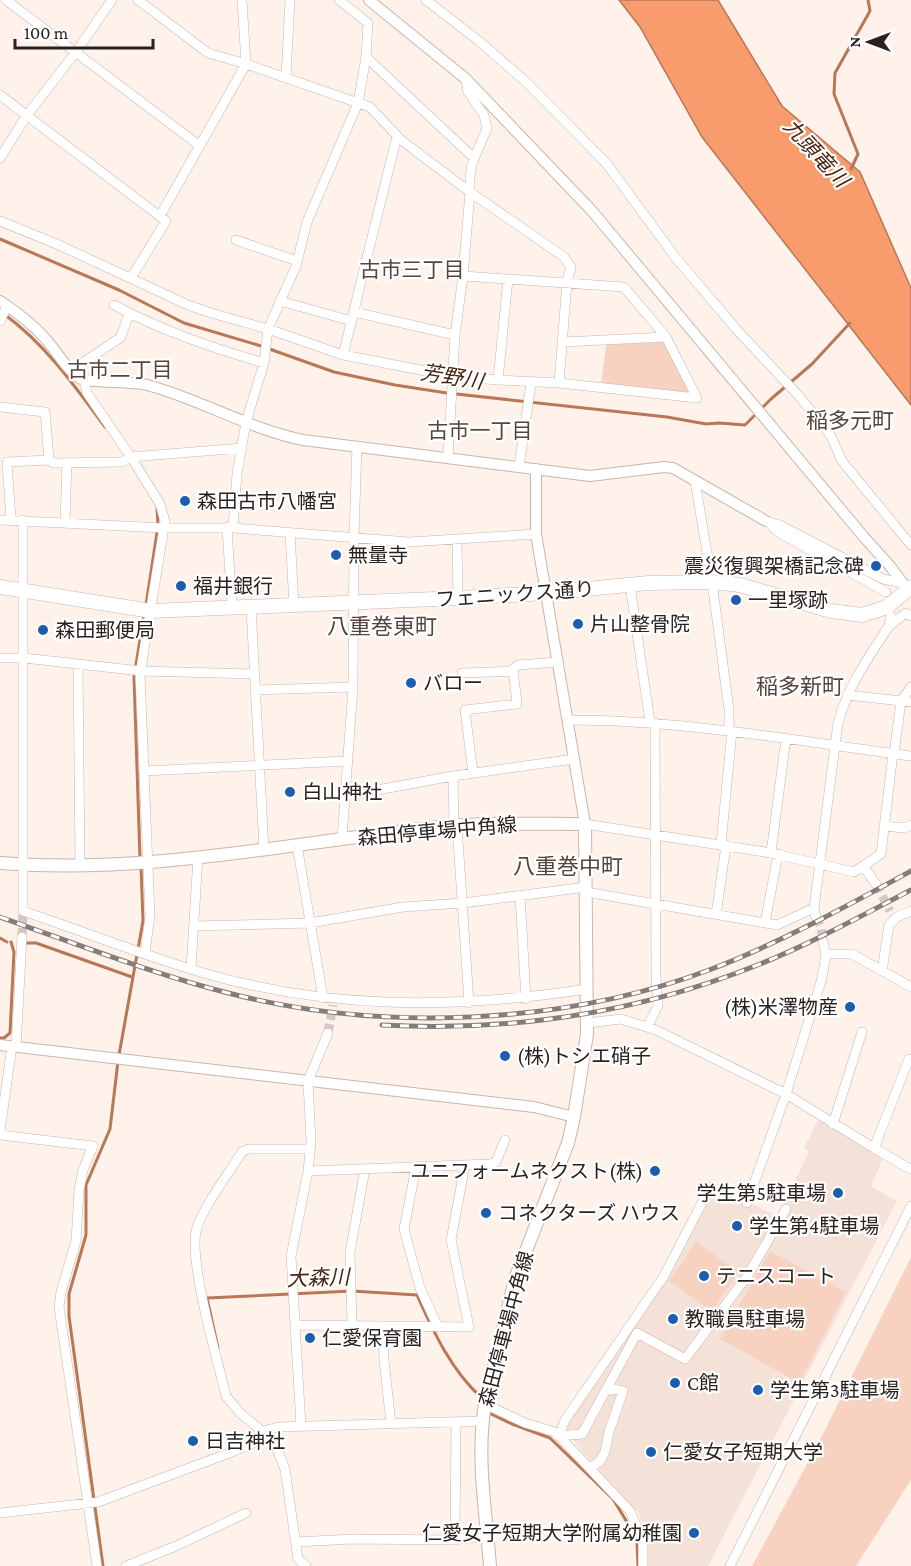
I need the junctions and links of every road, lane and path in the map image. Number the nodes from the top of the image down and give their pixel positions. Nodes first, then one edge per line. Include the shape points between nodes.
1 (6, 0) edge
2 (112, 0) edge
3 (138, 0) edge
4 (242, 0) edge
5 (290, 0) edge
6 (339, 0) edge
7 (369, 0) edge
8 (426, 0) edge
9 (76, 52) junction
10 (366, 57) junction
11 (246, 64) junction
12 (286, 77) junction
13 (466, 80) junction
14 (0, 95) edge
15 (358, 103) junction
16 (27, 115) junction
17 (397, 136) junction
18 (200, 146) junction
19 (0, 158) edge
20 (474, 158) junction
21 (470, 192) junction
22 (160, 216) junction
23 (0, 221) edge
24 (236, 240) dead end
25 (297, 261) junction
26 (463, 276) junction
27 (131, 278) junction
28 (508, 279) junction
29 (567, 282) junction
30 (280, 301) junction
31 (3, 303) edge
32 (114, 306) dead end
33 (129, 314) junction
34 (353, 316) junction
35 (0, 321) edge
36 (268, 329) junction
37 (455, 335) junction
38 (666, 337) junction
39 (562, 342) junction
40 (343, 356) junction
41 (264, 363) junction
42 (71, 371) junction
43 (452, 376) junction
44 (84, 380) junction
45 (498, 380) junction
46 (531, 383) junction
47 (559, 383) junction
48 (0, 407) edge
49 (246, 422) junction
50 (357, 446) junction
51 (242, 448) junction
52 (131, 457) junction
53 (448, 457) junction
54 (50, 460) junction
55 (67, 463) junction
56 (519, 467) junction
57 (536, 469) junction
58 (695, 481) junction
59 (0, 519) edge
60 (11, 520) junction
61 (23, 520) junction
62 (766, 521) junction
63 (65, 523) junction
64 (164, 528) junction
65 (230, 528) junction
66 (290, 533) junction
67 (536, 534) junction
68 (354, 538) junction
69 (457, 539) junction
70 (911, 545) edge
71 (712, 582) junction
72 (630, 585) junction
73 (0, 587) edge
74 (907, 587) edge
75 (24, 591) junction
76 (886, 592) dead end
77 (546, 593) junction
78 (458, 598) junction
79 (354, 603) junction
80 (294, 606) junction
81 (251, 608) junction
82 (231, 609) junction
83 (152, 611) junction
84 (891, 616) dead end
85 (911, 616) edge
86 (889, 626) junction
87 (0, 658) edge
88 (24, 658) junction
89 (558, 662) junction
90 (78, 664) junction
91 (141, 671) junction
92 (514, 671) junction
93 (462, 673) dead end
94 (254, 674) junction
95 (353, 687) junction
96 (911, 687) edge
97 (255, 690) junction
98 (847, 695) junction
99 (906, 701) edge
100 (568, 720) junction
101 (652, 722) junction
102 (730, 730) junction
103 (786, 738) junction
104 (834, 746) junction
105 (894, 753) junction
106 (911, 756) edge
107 (574, 759) junction
108 (347, 761) junction
109 (259, 764) junction
110 (144, 771) junction
111 (473, 773) junction
112 (453, 776) junction
113 (345, 796) junction
114 (585, 824) junction
115 (911, 825) edge
116 (455, 826) junction
117 (884, 826) junction
118 (656, 834) junction
119 (342, 839) junction
120 (297, 845) junction
121 (724, 845) junction
122 (264, 849) junction
123 (774, 853) junction
124 (198, 857) junction
125 (820, 863) junction
126 (0, 864) edge
127 (142, 864) junction
128 (24, 865) junction
129 (80, 865) junction
130 (863, 866) junction
131 (876, 884) tunnel mouth
132 (586, 889) junction
133 (520, 896) junction
134 (463, 903) junction
135 (656, 904) junction
136 (911, 911) edge
137 (716, 915) junction
138 (310, 923) junction
139 (765, 923) junction
140 (194, 926) junction
141 (22, 937) tunnel mouth
142 (823, 941) tunnel mouth
143 (145, 953) junction
144 (826, 954) junction
145 (192, 969) junction
146 (882, 971) junction
147 (911, 987) edge
148 (587, 989) junction
149 (323, 998) junction
150 (526, 999) junction
151 (470, 1003) junction
152 (587, 1023) junction
153 (646, 1027) junction
154 (862, 1032) dead end
155 (328, 1033) tunnel mouth
156 (0, 1045) edge
157 (14, 1047) junction
158 (909, 1059) dead end
159 (308, 1081) junction
160 (786, 1094) junction
161 (574, 1117) junction
162 (833, 1124) junction
163 (0, 1133) edge
164 (505, 1140) dead end
165 (874, 1148) junction
166 (310, 1149) junction
167 (465, 1165) junction
168 (416, 1167) junction
169 (365, 1169) junction
170 (910, 1169) edge
171 (308, 1171) junction
172 (710, 1187) dead end
173 (747, 1203) dead end
174 (911, 1206) edge
175 (786, 1209) dead end
176 (295, 1325) junction
177 (352, 1326) junction
178 (383, 1326) junction
179 (434, 1327) junction
180 (607, 1388) junction
181 (485, 1404) junction
182 (482, 1421) junction
183 (456, 1422) junction
184 (391, 1424) junction
185 (301, 1426) junction
186 (266, 1434) junction
187 (559, 1436) junction
188 (590, 1468) junction
189 (92, 1503) junction
190 (0, 1513) edge
191 (246, 1513) dead end
192 (488, 1536) junction
193 (455, 1540) junction
194 (296, 1542) junction
195 (302, 1565) edge
196 (97, 1566) edge
197 (126, 1566) edge
198 (490, 1566) edge
199 (643, 1566) edge
200 (730, 1566) edge

1 - 9 street
2 - 9 street
3 - 11 street via 208,53
4 - 11 street
5 - 12 street
6 - 10 street via 368,23
7 - 13 street
8 - 70 street via 525,81 606,163 676,258 831,436 842,461
9 - 16 street
9 - 18 street
10 - 15 street
10 - 20 street
11 - 12 street
11 - 18 street
12 - 15 street
13 - 20 street via 468,92 488,128
13 - 74 street via 592,211
14 - 16 street
15 - 17 street via 370,106
15 - 25 street via 307,222
16 - 19 street
16 - 22 street
17 - 21 street
17 - 34 street
18 - 22 street
20 - 21 street
21 - 26 street
21 - 29 street via 564,257 571,267
22 - 27 street via 166,221
23 - 27 street
24 - 25 street
25 - 30 street
26 - 28 street
26 - 37 street
27 - 36 street via 203,310
28 - 29 street
28 - 45 street
29 - 38 street via 624,287
29 - 39 street
30 - 34 street
30 - 36 street
31 - 35 street
31 - 42 street via 43,336
32 - 33 street
33 - 41 street
33 - 42 street via 122,338
34 - 37 street
34 - 40 street
36 - 40 street
36 - 41 street
37 - 43 street
38 - 39 street
38 - 47 street via 697,398
39 - 47 street
40 - 43 street
41 - 49 street
42 - 44 street
43 - 45 street
43 - 53 street
44 - 49 street via 135,382
44 - 52 street via 87,393
45 - 46 street
46 - 47 street
46 - 56 street
48 - 54 street via 45,412
49 - 50 street via 279,435
49 - 51 street
50 - 53 street
50 - 68 street
51 - 52 street
51 - 65 street
52 - 55 street via 122,462
52 - 64 street via 160,504
53 - 56 street
54 - 55 street
54 - 60 street via 7,462
55 - 63 street
56 - 57 street
57 - 58 street via 590,476 664,467
57 - 67 street
58 - 62 street
58 - 71 street
59 - 60 street
60 - 61 street
61 - 63 street
61 - 75 street
62 - 74 street
62 - 76 street via 778,532
63 - 64 street
64 - 65 street
64 - 83 street
65 - 66 street
65 - 82 street
66 - 68 street
66 - 80 street
67 - 69 street
67 - 77 street
68 - 69 street via 409,542
68 - 79 street
69 - 78 street
71 - 72 main road, フェニックス通り
71 - 74 main road, フェニックス通り via 740,585 857,615 887,608
71 - 102 street
72 - 77 main road, フェニックス通り
72 - 101 street
73 - 75 main road, フェニックス通り
75 - 83 main road, フェニックス通り
75 - 88 street
77 - 78 main road, フェニックス通り
77 - 89 street
78 - 79 main road, フェニックス通り
79 - 80 main road, フェニックス通り
79 - 95 street
80 - 81 main road, フェニックス通り
81 - 82 main road, フェニックス通り
81 - 94 street
82 - 83 main road, フェニックス通り
83 - 91 street
84 - 86 street
85 - 86 street via 906,613
86 - 98 street
87 - 88 street
88 - 90 street
88 - 128 street
89 - 92 street via 518,665
89 - 100 street
90 - 91 street
90 - 129 street
91 - 94 street
91 - 110 street
92 - 93 street
92 - 111 street via 517,704 465,710
94 - 97 street
95 - 97 street
95 - 108 street
96 - 99 street
97 - 109 street
98 - 99 street
98 - 104 street
99 - 105 street
100 - 101 street
100 - 107 street
101 - 102 street
101 - 118 street
102 - 103 street
102 - 121 street
103 - 104 street
103 - 123 street
104 - 105 street
104 - 125 street
105 - 106 street
105 - 117 street
107 - 111 street
107 - 114 street
108 - 109 street
108 - 113 street
109 - 110 street
109 - 122 street
110 - 127 street
111 - 112 street
112 - 113 street
112 - 116 street
113 - 119 street
114 - 116 main road, 森田停車場中角線
114 - 118 street
114 - 132 main road, 森田停車場中角線
115 - 117 street
116 - 119 main road, 森田停車場中角線
116 - 134 street
117 - 130 street via 881,854
118 - 121 street
118 - 135 street
119 - 120 main road, 森田停車場中角線
120 - 122 main road, 森田停車場中角線
120 - 138 street
121 - 123 street
121 - 137 street
122 - 124 main road, 森田停車場中角線
123 - 125 street
123 - 139 street
124 - 127 main road, 森田停車場中角線
124 - 140 street
125 - 130 street via 854,872
125 - 139 street via 815,913 777,925
126 - 128 main road, 森田停車場中角線
127 - 129 main road, 森田停車場中角線
127 - 143 street via 150,916
128 - 129 main road, 森田停車場中角線
128 - 143 street via 23,911
130 - 131 street
132 - 133 street
132 - 135 street
132 - 148 main road, 森田停車場中角線
133 - 134 street
133 - 150 street
134 - 138 street
134 - 151 street
135 - 137 street
135 - 153 street via 658,1006
136 - 146 street via 892,916
137 - 139 street
138 - 140 street
138 - 149 street
140 - 145 street
141 - 157 street
142 - 144 street
143 - 145 street
144 - 146 street via 852,954
144 - 160 street
145 - 149 street
146 - 147 street
148 - 150 street
148 - 152 main road, 森田停車場中角線
149 - 151 street via 333,1002
150 - 151 street
152 - 153 street via 621,1019
152 - 161 main road, 森田停車場中角線
153 - 160 street
154 - 162 street
155 - 159 street
156 - 157 street
157 - 159 street
157 - 163 street
158 - 165 street
159 - 161 street via 534,1107
159 - 166 street
160 - 162 street
160 - 173 street
161 - 181 main road, 森田停車場中角線 via 568,1143 515,1280
162 - 165 street
163 - 189 street via 93,1146 83,1170 76,1241 59,1307
164 - 167 street via 496,1162
165 - 170 street
166 - 171 street
166 - 186 street via 242,1152 196,1231 197,1266 226,1396
167 - 168 street
167 - 179 street via 451,1240 468,1327
168 - 169 street
168 - 179 street via 405,1229
169 - 171 street
169 - 177 street via 350,1252
171 - 176 street via 291,1256
172 - 187 street via 664,1276 565,1420
174 - 200 street
175 - 180 street via 748,1275 685,1359 637,1333
176 - 177 street
176 - 185 street
177 - 178 street
178 - 179 street
178 - 184 street
180 - 187 street via 582,1434
180 - 188 street via 622,1391 605,1452
181 - 182 main road, 森田停車場中角線
181 - 187 street
182 - 183 street
182 - 192 main road, 森田停車場中角線
183 - 184 street
183 - 193 street
184 - 185 street
185 - 186 street via 278,1427
186 - 189 street
186 - 194 street via 285,1469
187 - 188 street
188 - 199 street via 630,1511 643,1542
189 - 190 street
189 - 196 street
191 - 197 street
192 - 193 street
192 - 198 main road, 森田停車場中角線
193 - 194 street
194 - 195 street

